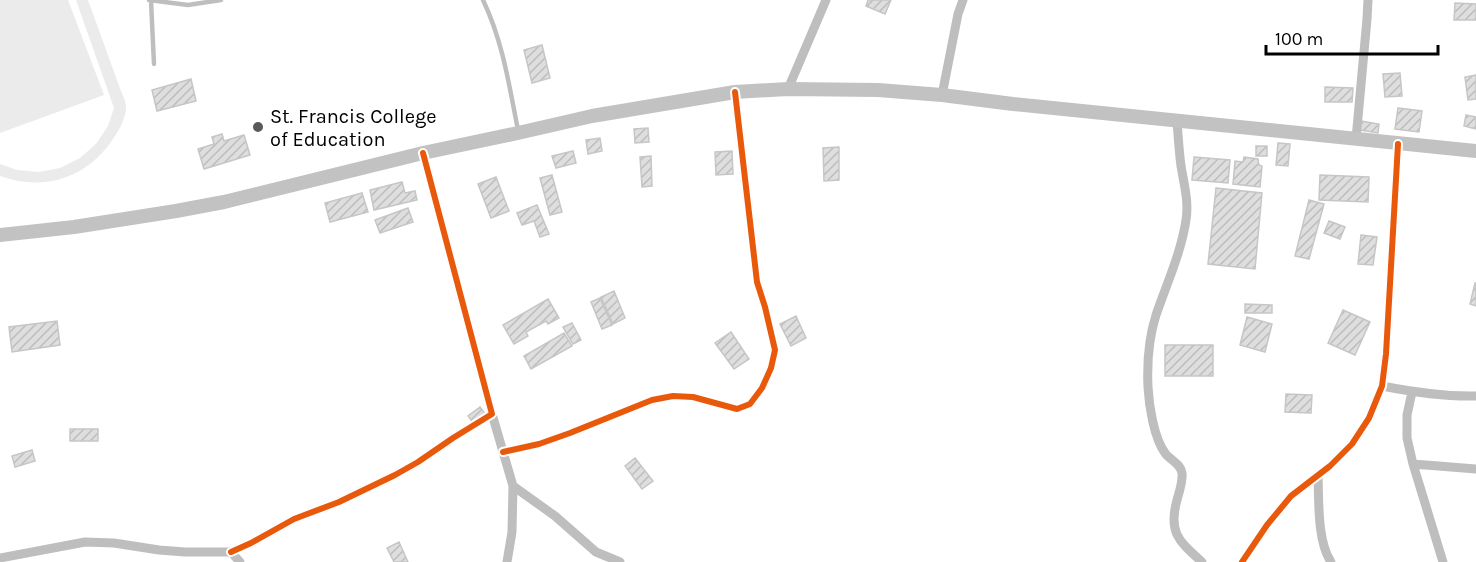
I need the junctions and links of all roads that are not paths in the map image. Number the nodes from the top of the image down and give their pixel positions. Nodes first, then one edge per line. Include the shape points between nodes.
1 (221, 0) edge
2 (483, 0) edge
3 (826, 0) edge
4 (963, 0) edge
5 (1368, 0) edge
6 (150, 1) edge
7 (154, 64) dead end
8 (788, 89) junction
9 (735, 92) junction
10 (942, 95) junction
11 (1177, 120) junction
12 (518, 133) junction
13 (1356, 139) junction
14 (1398, 144) junction
15 (1476, 151) edge
16 (423, 153) junction
17 (0, 235) edge
18 (1382, 386) junction
19 (1412, 392) junction
20 (1476, 396) edge
21 (492, 414) junction
22 (503, 452) junction
23 (1413, 464) junction
24 (1476, 469) edge
25 (1318, 476) junction
26 (513, 486) junction
27 (231, 552) junction
28 (0, 558) edge
29 (240, 562) edge
30 (507, 562) edge
31 (620, 562) edge
32 (1202, 562) edge
33 (1242, 562) edge
34 (1331, 562) edge
35 (1443, 562) edge

1 - 6 lane via 188,5
2 - 12 lane via 505,61
3 - 8 street
4 - 10 street
5 - 13 street
6 - 7 lane
8 - 9 main road
8 - 10 main road
9 - 12 main road
9 - 22 street via 757,282 775,350 762,388 750,404 737,409 693,397 652,400 539,444
10 - 11 main road
11 - 13 main road
11 - 32 street via 1186,221 1153,328 1148,388 1160,442 1182,473 1174,531
12 - 16 main road
13 - 14 main road
14 - 15 main road
14 - 18 street
16 - 17 main road via 176,212
16 - 21 street
18 - 19 street
18 - 25 street via 1353,444
19 - 20 street
19 - 23 street via 1407,438
21 - 22 street
21 - 27 street via 395,475 294,519
22 - 26 street
23 - 24 street
23 - 35 street
25 - 33 street via 1291,496
25 - 34 street via 1320,524
26 - 30 street
26 - 31 street via 596,552
27 - 28 street via 185,552 85,542
27 - 29 street

